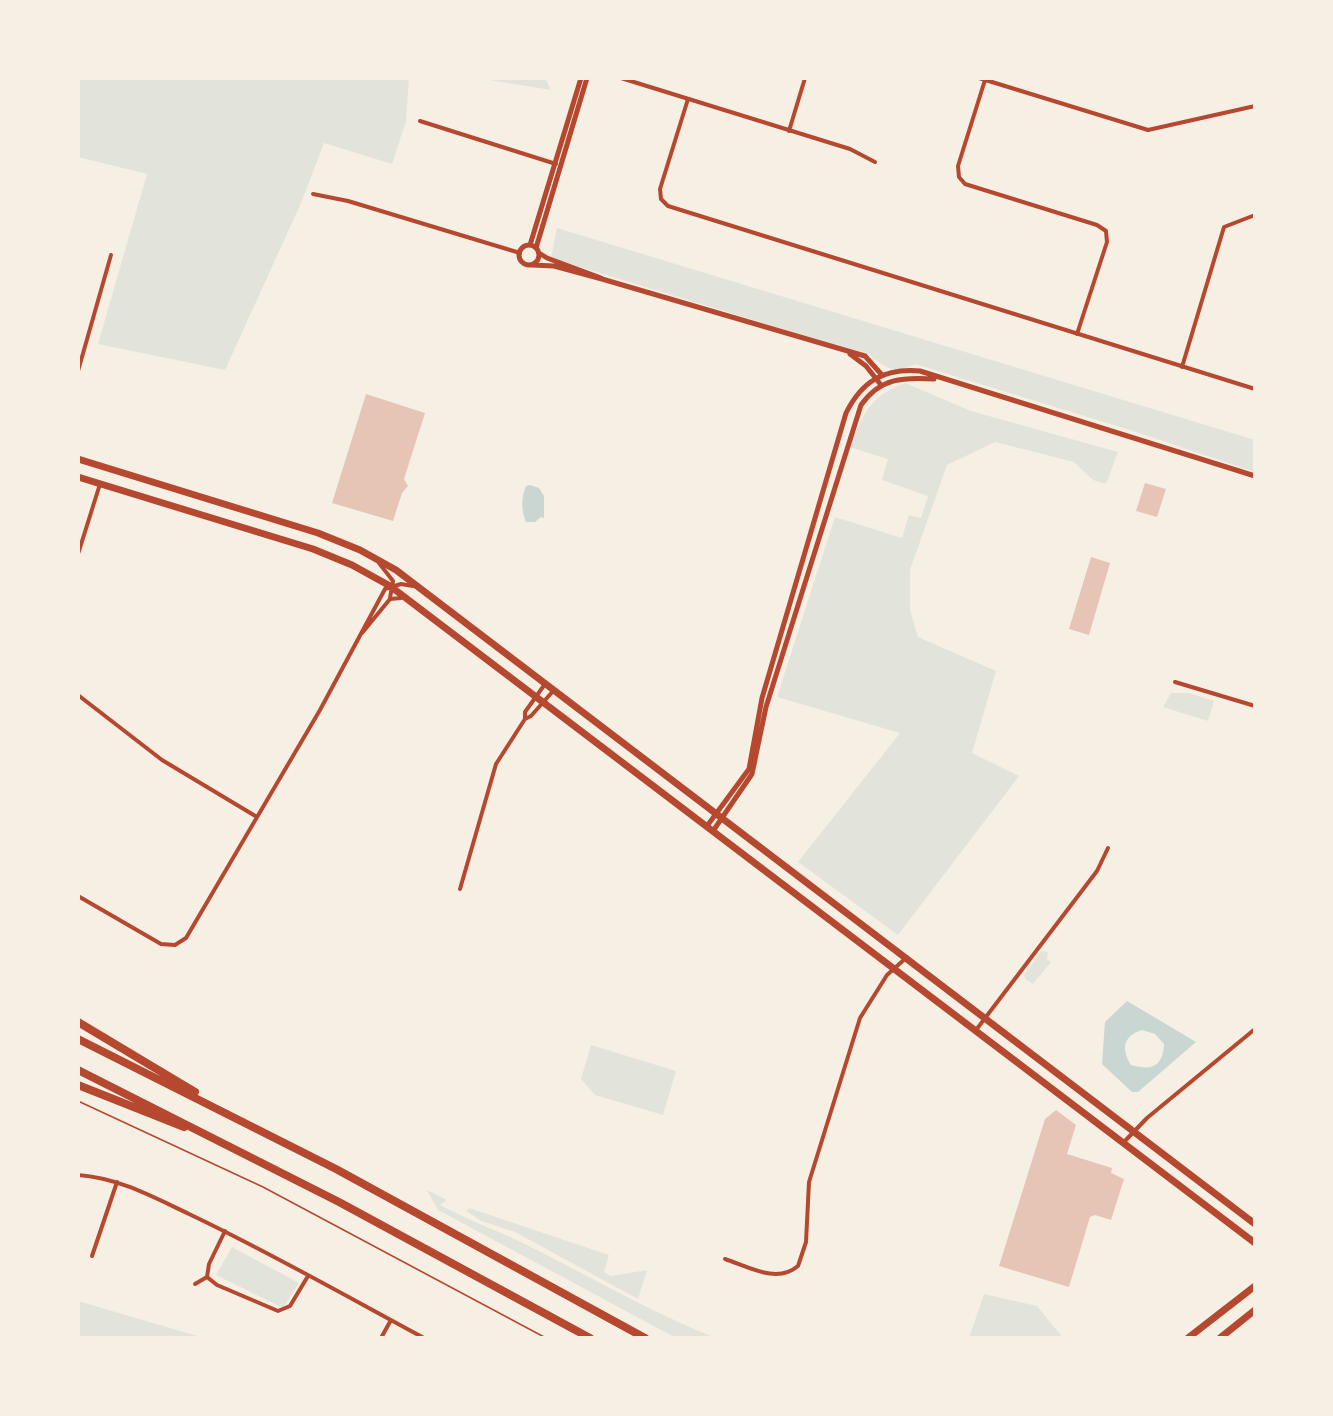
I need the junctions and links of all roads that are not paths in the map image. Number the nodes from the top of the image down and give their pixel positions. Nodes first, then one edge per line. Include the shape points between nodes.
1 (581, 78) edge
2 (587, 78) edge
3 (621, 78) edge
4 (805, 78) edge
5 (978, 78) edge
6 (985, 80) junction
7 (688, 99) junction
8 (1255, 106) edge
9 (420, 121) dead end
10 (789, 130) junction
11 (875, 162) dead end
12 (558, 164) junction
13 (313, 194) dead end
14 (1255, 215) edge
15 (535, 249) junction
16 (520, 253) junction
17 (111, 255) dead end
18 (532, 265) junction
19 (602, 279) junction
20 (1077, 334) junction
21 (849, 353) junction
22 (1182, 367) junction
23 (78, 371) edge
24 (881, 374) junction
25 (875, 379) junction
26 (939, 379) junction
27 (883, 384) junction
28 (1255, 389) edge
29 (78, 459) edge
30 (1255, 476) edge
31 (78, 477) edge
32 (100, 484) junction
33 (78, 554) edge
34 (370, 555) junction
35 (390, 587) junction
36 (428, 593) junction
37 (390, 599) junction
38 (409, 599) junction
39 (360, 636) junction
40 (547, 682) junction
41 (1175, 682) dead end
42 (555, 689) junction
43 (536, 696) junction
44 (78, 697) edge
45 (544, 702) junction
46 (1255, 706) edge
47 (525, 718) junction
48 (716, 812) junction
49 (257, 817) junction
50 (723, 817) junction
51 (710, 828) junction
52 (1108, 848) dead end
53 (460, 889) dead end
54 (78, 896) edge
55 (907, 957) junction
56 (894, 968) junction
57 (986, 1016) junction
58 (78, 1022) edge
59 (1255, 1029) edge
60 (975, 1030) junction
61 (78, 1039) edge
62 (78, 1070) edge
63 (78, 1085) edge
64 (230, 1113) junction
65 (1134, 1130) junction
66 (224, 1143) junction
67 (1123, 1143) junction
68 (78, 1175) edge
69 (117, 1182) junction
70 (1255, 1224) edge
71 (225, 1231) junction
72 (1255, 1243) edge
73 (92, 1256) dead end
74 (725, 1259) dead end
75 (207, 1276) junction
76 (308, 1276) junction
77 (195, 1284) dead end
78 (1254, 1286) edge
79 (1255, 1310) edge
80 (391, 1320) junction
81 (381, 1338) edge
82 (424, 1338) edge
83 (590, 1338) edge
84 (645, 1338) edge
85 (1188, 1338) edge
86 (1220, 1338) edge

1 - 12 street
2 - 12 street
3 - 7 street
4 - 10 street
5 - 6 street
6 - 8 street via 1148,130
6 - 20 street via 958,166 959,177 965,184 1106,231 1107,242
7 - 10 street
7 - 20 street via 660,189 661,199 668,206
9 - 12 street
10 - 11 street via 850,148
12 - 15 street
13 - 16 street
14 - 22 street via 1224,226
15 - 16 street via 524,247
15 - 18 street via 537,261
15 - 19 street
16 - 18 street via 522,262
17 - 23 street
18 - 19 street via 554,266
19 - 21 street
20 - 22 street
21 - 24 street via 866,356
21 - 25 street
22 - 28 street
24 - 25 street
24 - 26 street via 914,371
24 - 27 street
25 - 27 street
25 - 48 street via 853,400 846,413 762,698 749,767
26 - 27 street via 913,376
26 - 30 street
27 - 50 street via 865,399 856,417 766,707 752,774
29 - 34 main road via 318,533
31 - 32 main road
32 - 33 street
32 - 35 main road via 313,549
34 - 35 street via 388,573
34 - 36 main road
35 - 36 street via 410,585
35 - 37 street
35 - 38 main road
35 - 39 street
36 - 40 main road
37 - 38 street
37 - 39 street
38 - 43 main road
39 - 49 street
40 - 42 main road
40 - 43 street
41 - 46 street
42 - 45 street
42 - 48 main road
43 - 45 main road
43 - 47 street
44 - 49 street via 162,760
45 - 47 street
45 - 51 main road
47 - 53 street via 495,764
48 - 50 main road
48 - 51 street
49 - 54 street via 186,938 175,945 161,944
50 - 51 street
50 - 55 main road
51 - 56 main road
52 - 57 street via 1097,871
55 - 56 street
55 - 57 main road
56 - 60 main road
56 - 74 street via 873,995 858,1024 808,1182 806,1242 798,1266 783,1275 772,1275
57 - 60 street
57 - 65 main road
58 - 64 highway
59 - 65 street
60 - 67 main road
61 - 64 highway
62 - 66 highway
63 - 66 highway
64 - 84 highway
65 - 67 street
65 - 70 main road
66 - 83 highway
67 - 72 main road
68 - 69 street
69 - 71 street
69 - 73 street
71 - 75 street
71 - 76 street
75 - 76 street via 217,1285 278,1311 290,1306
75 - 77 street
76 - 80 street
78 - 85 main road
79 - 86 main road
80 - 81 street
80 - 82 street

